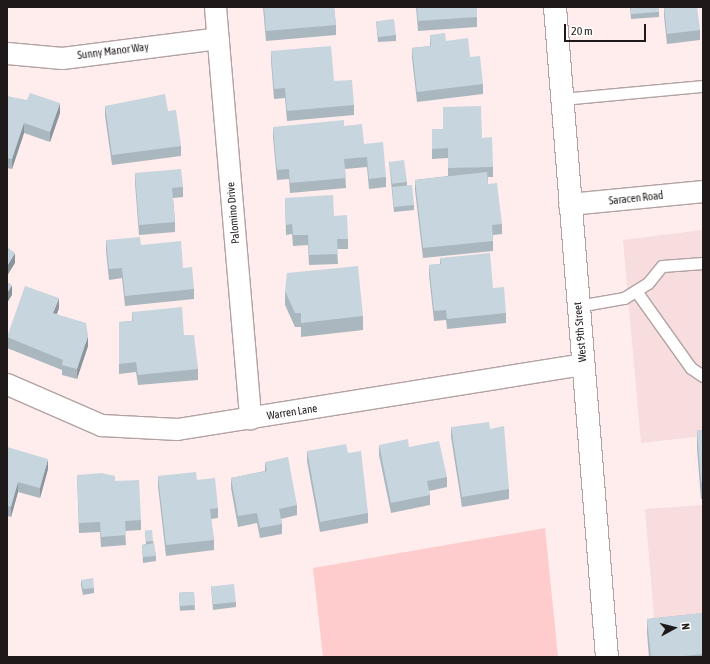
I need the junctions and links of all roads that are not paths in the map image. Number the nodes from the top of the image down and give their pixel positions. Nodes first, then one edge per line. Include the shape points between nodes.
1 (215, 7) edge
2 (555, 7) edge
3 (218, 38) junction
4 (7, 53) edge
5 (703, 86) edge
6 (562, 99) junction
7 (703, 191) edge
8 (569, 204) junction
9 (703, 263) edge
10 (636, 290) junction
11 (578, 306) junction
12 (583, 364) junction
13 (703, 376) edge
14 (7, 384) edge
15 (250, 419) junction
16 (607, 657) edge

1 - 3 street, Palomino Drive
2 - 6 street, West 9th Street
3 - 4 street, Sunny Manor Way via 62,58
3 - 15 street, Palomino Drive
5 - 6 lane
6 - 8 street, West 9th Street
7 - 8 street, Saracen Road
8 - 11 street, West 9th Street
9 - 10 lane via 662,266 648,283
10 - 11 lane via 618,301
10 - 13 lane via 691,368
11 - 12 street, West 9th Street
12 - 15 street, Warren Lane
12 - 16 street, West 9th Street
14 - 15 street, Warren Lane via 101,425 177,429

